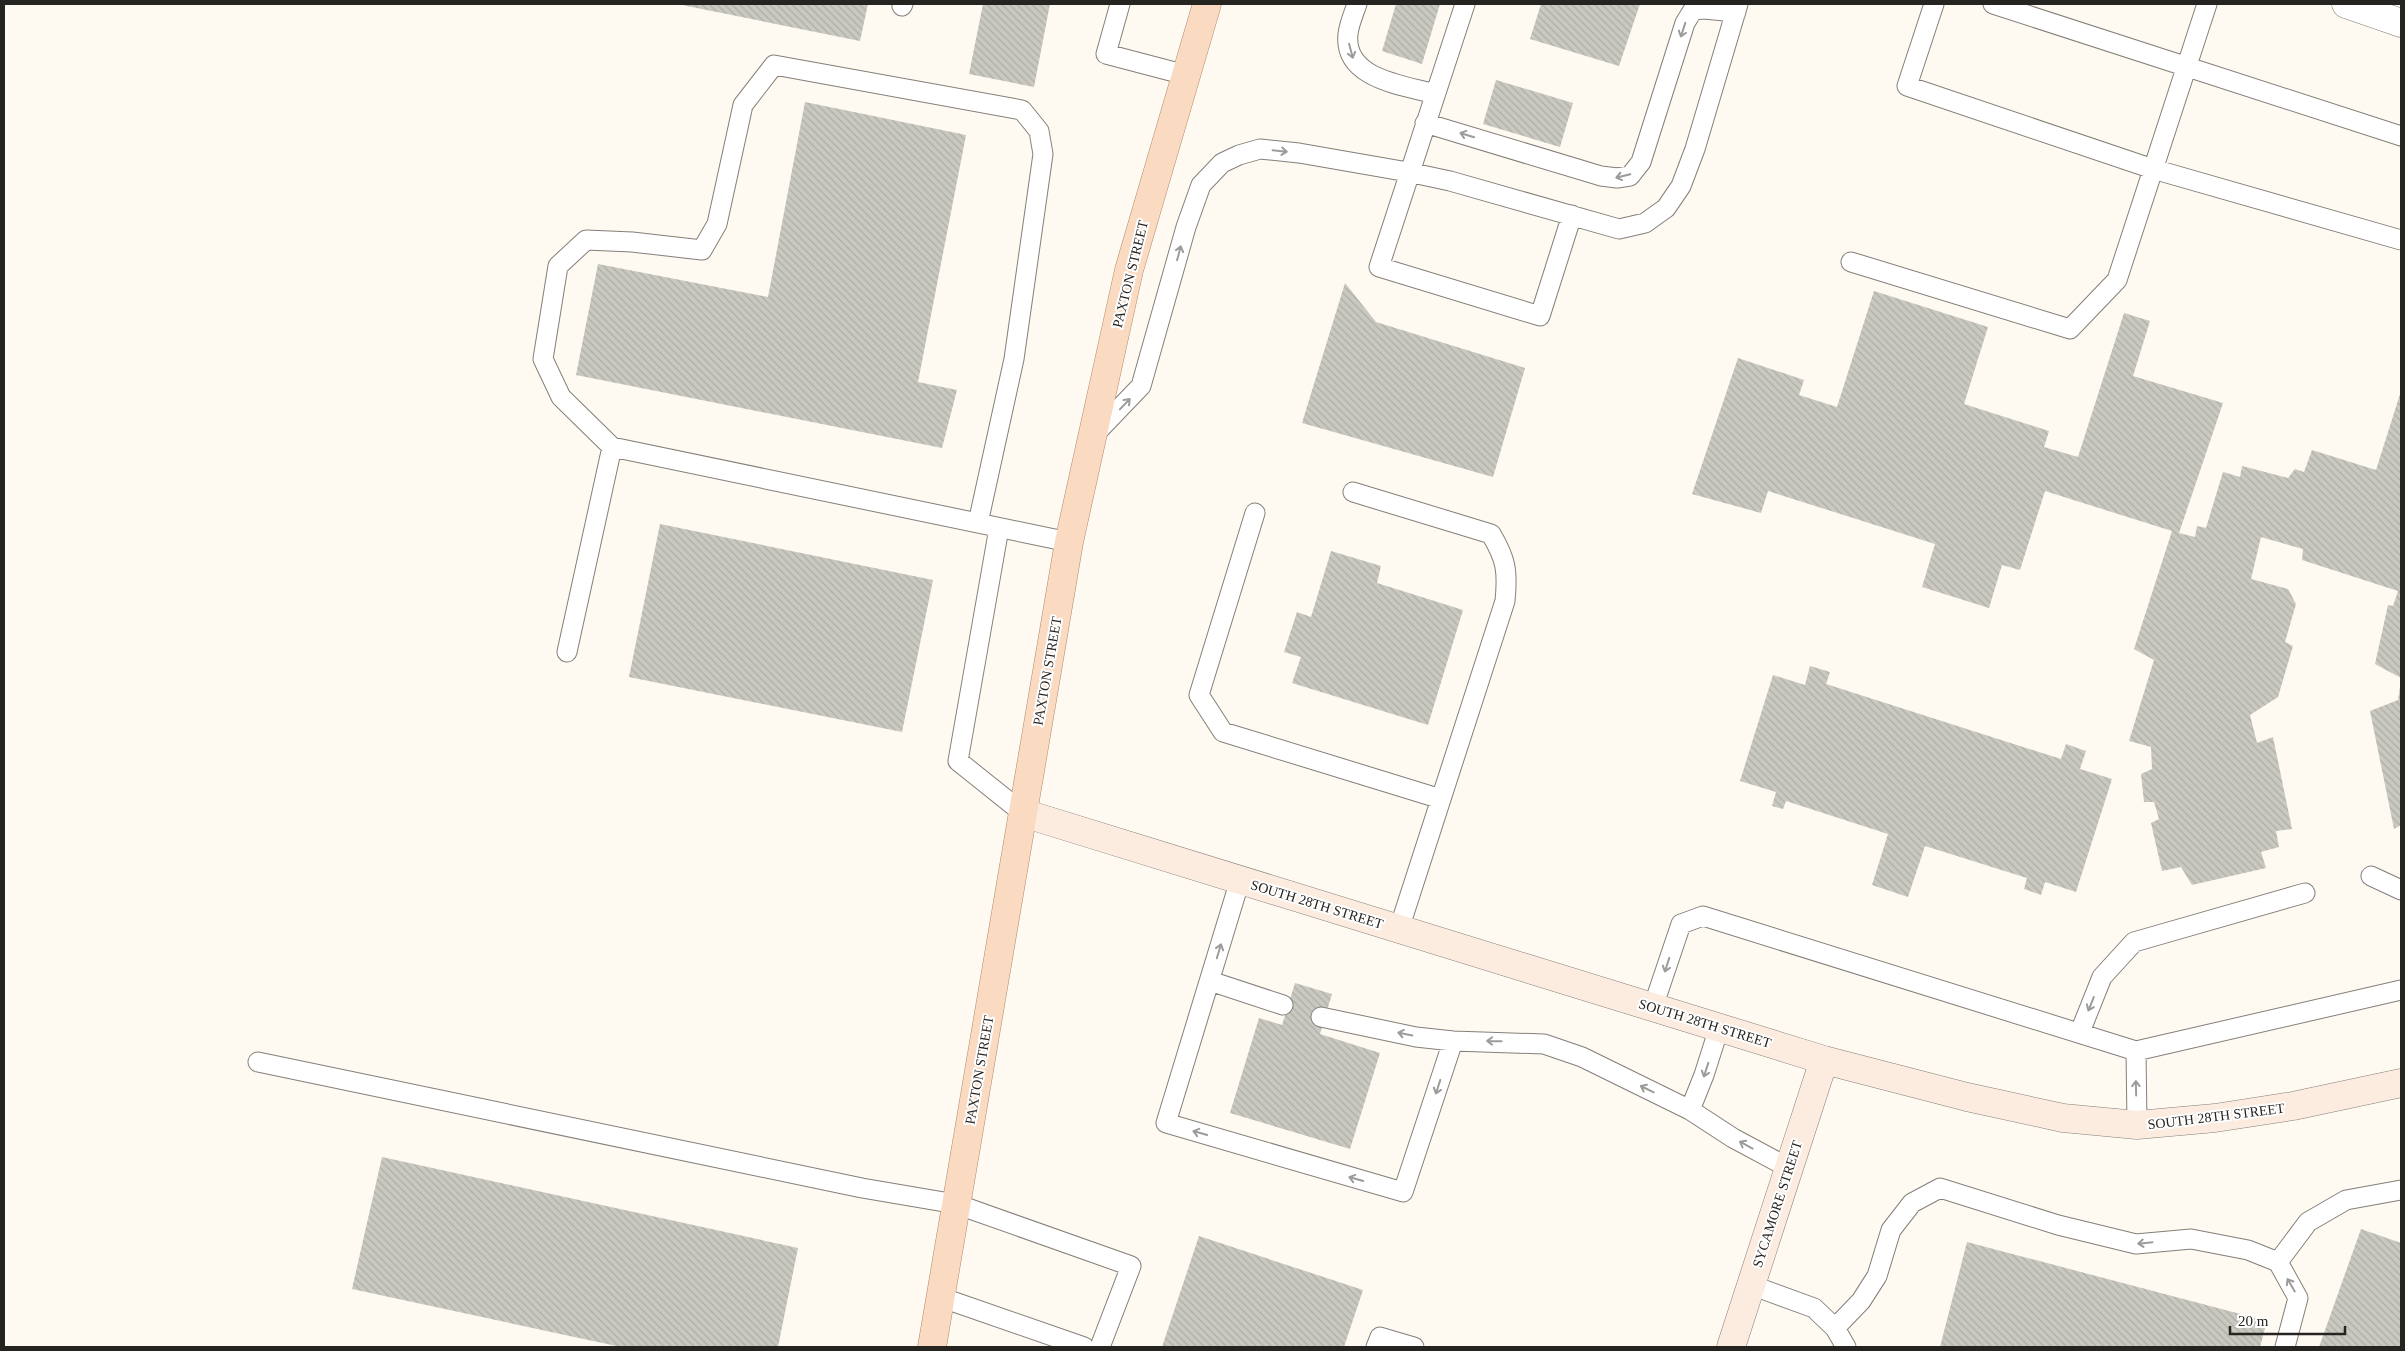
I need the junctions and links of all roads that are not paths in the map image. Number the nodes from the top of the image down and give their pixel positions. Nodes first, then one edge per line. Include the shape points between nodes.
1 (1120, 4) edge
2 (1207, 4) edge
3 (1357, 4) edge
4 (1465, 4) edge
5 (1934, 4) edge
6 (1993, 4) edge
7 (2207, 4) edge
8 (2346, 4) edge
9 (1737, 8) edge
10 (2401, 23) edge
11 (2187, 66) junction
12 (1186, 75) junction
13 (1435, 94) junction
14 (1425, 123) junction
15 (2401, 136) edge
16 (2154, 168) junction
17 (1408, 172) junction
18 (1572, 216) junction
19 (2401, 240) edge
20 (1851, 262) dead end
21 (1091, 439) junction
22 (612, 448) junction
23 (1353, 492) dead end
24 (1255, 513) dead end
25 (978, 523) junction
26 (999, 528) junction
27 (1069, 542) junction
28 (567, 652) dead end
29 (1441, 799) junction
30 (1023, 813) junction
31 (2371, 876) dead end
32 (1240, 880) junction
33 (2401, 890) edge
34 (2305, 893) dead end
35 (1399, 929) junction
36 (1210, 981) junction
37 (2401, 990) edge
38 (1283, 1005) dead end
39 (1653, 1007) junction
40 (1321, 1017) dead end
41 (1719, 1028) junction
42 (2080, 1032) junction
43 (1453, 1041) junction
44 (2136, 1051) junction
45 (1824, 1060) junction
46 (258, 1062) dead end
47 (2401, 1083) edge
48 (1690, 1110) junction
49 (2137, 1125) junction
50 (1789, 1168) junction
51 (2401, 1190) edge
52 (956, 1204) junction
53 (2278, 1262) junction
54 (1751, 1284) junction
55 (940, 1297) junction
56 (1835, 1328) junction
57 (932, 1347) edge
58 (1084, 1347) edge
59 (1100, 1347) edge
60 (1376, 1347) edge
61 (1414, 1347) edge
62 (1731, 1347) edge
63 (1846, 1347) edge
64 (2285, 1347) edge

1 - 12 lane via 1106,54
2 - 12 main road, PAXTON STREET
3 -> 13 lane via 1348,34 1349,51 1356,65 1369,74
4 - 13 lane
5 - 16 lane via 1907,86
6 - 11 lane
7 - 11 lane
8 - 10 street
9 -> 14 lane via 1693,10 1685,22 1641,162 1630,176 1601,176
9 - 18 lane via 1682,186 1666,208 1645,223 1619,229
11 - 15 lane
11 - 16 lane
12 - 21 main road, PAXTON STREET via 1129,270
13 - 14 lane
14 - 17 lane
16 - 19 lane
16 - 20 lane via 2117,280 2070,330
17 - 18 lane
17 - 18 lane via 1379,268 1540,316
21 -> 17 lane via 1141,386 1186,227 1202,185 1222,163 1260,149
21 - 27 main road, PAXTON STREET
22 - 25 lane
22 - 25 lane via 561,398 543,359 558,266 586,240 702,250 717,224 743,104 774,65 1022,110 1039,131 1043,154 1014,358
22 - 28 lane
23 - 29 lane via 1491,534 1503,553 1508,576 1505,600
24 - 29 lane via 1199,694 1223,732
25 - 26 lane
26 - 27 lane
26 - 30 lane via 958,761
27 - 30 main road, PAXTON STREET
29 - 35 lane
30 - 32 main road, SOUTH 28TH STREET
30 - 52 main road, PAXTON STREET
31 - 33 lane
32 - 35 main road, SOUTH 28TH STREET
36 -> 32 lane
34 -> 42 lane via 2134,942 2102,977
35 - 39 main road, SOUTH 28TH STREET
36 - 38 lane
43 -> 36 lane via 1403,1192 1166,1123
37 - 44 lane
39 - 41 main road, SOUTH 28TH STREET
42 -> 39 lane via 1702,916 1681,924
43 -> 40 lane via 1416,1037
41 - 45 main road, SOUTH 28TH STREET
41 -> 48 lane
42 - 44 lane
48 -> 43 lane via 1582,1057 1544,1044
49 -> 44 lane
45 - 49 main road, SOUTH 28TH STREET via 2063,1118
45 - 50 main road, SYCAMORE STREET
46 - 52 lane via 862,1188
47 - 49 main road, SOUTH 28TH STREET via 2293,1106
50 -> 48 lane
50 - 54 main road, SYCAMORE STREET
51 - 53 lane via 2346,1200 2308,1222
52 - 55 main road, PAXTON STREET
52 - 59 lane via 1131,1266
53 -> 56 lane via 2248,1250 2191,1239 2136,1244 2058,1225 1940,1188 1912,1203 1892,1230 1877,1276 1861,1301
64 -> 53 lane via 2298,1298
54 - 56 lane via 1814,1308
54 - 62 main road, SYCAMORE STREET
55 - 57 main road, PAXTON STREET
55 - 58 lane
56 - 63 lane
60 - 61 lane via 1380,1337

